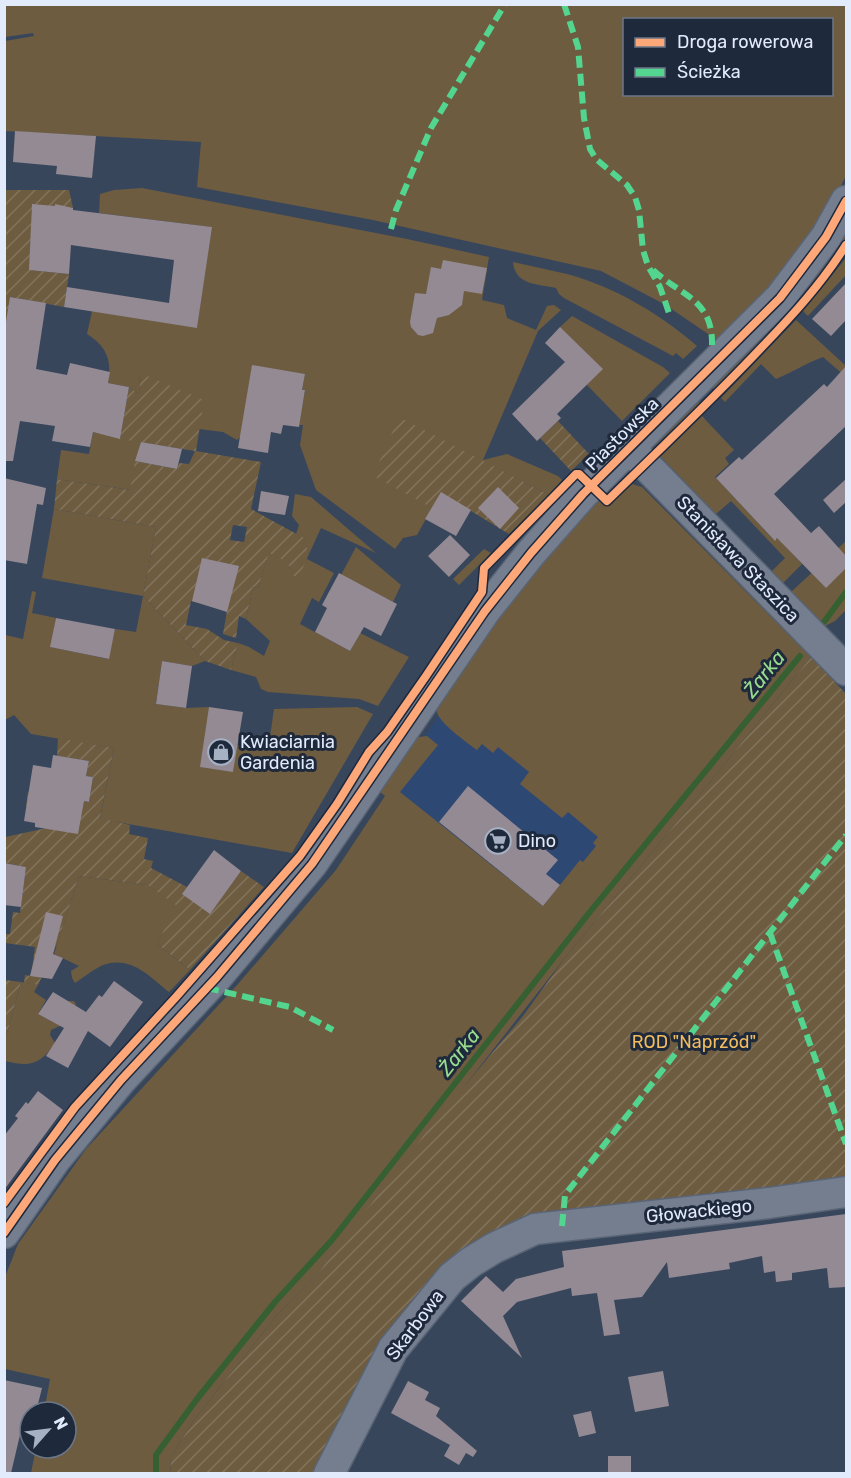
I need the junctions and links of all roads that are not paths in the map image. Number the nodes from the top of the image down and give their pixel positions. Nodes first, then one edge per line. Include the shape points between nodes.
1 (846, 201) edge
2 (629, 448) junction
3 (846, 670) edge
4 (846, 1192) edge
5 (550, 1227) joint
6 (4, 1233) edge
7 (329, 1473) edge

1 - 2 street, Piastowska via 826,237 780,297
2 - 3 street, Stanisława Staszica
2 - 6 street, Piastowska via 561,517 484,611 312,864 217,977 121,1080 55,1160
4 - 5 street, Głowackiego
5 - 7 street, Skarbowa via 535,1229 494,1248 452,1277 393,1349

